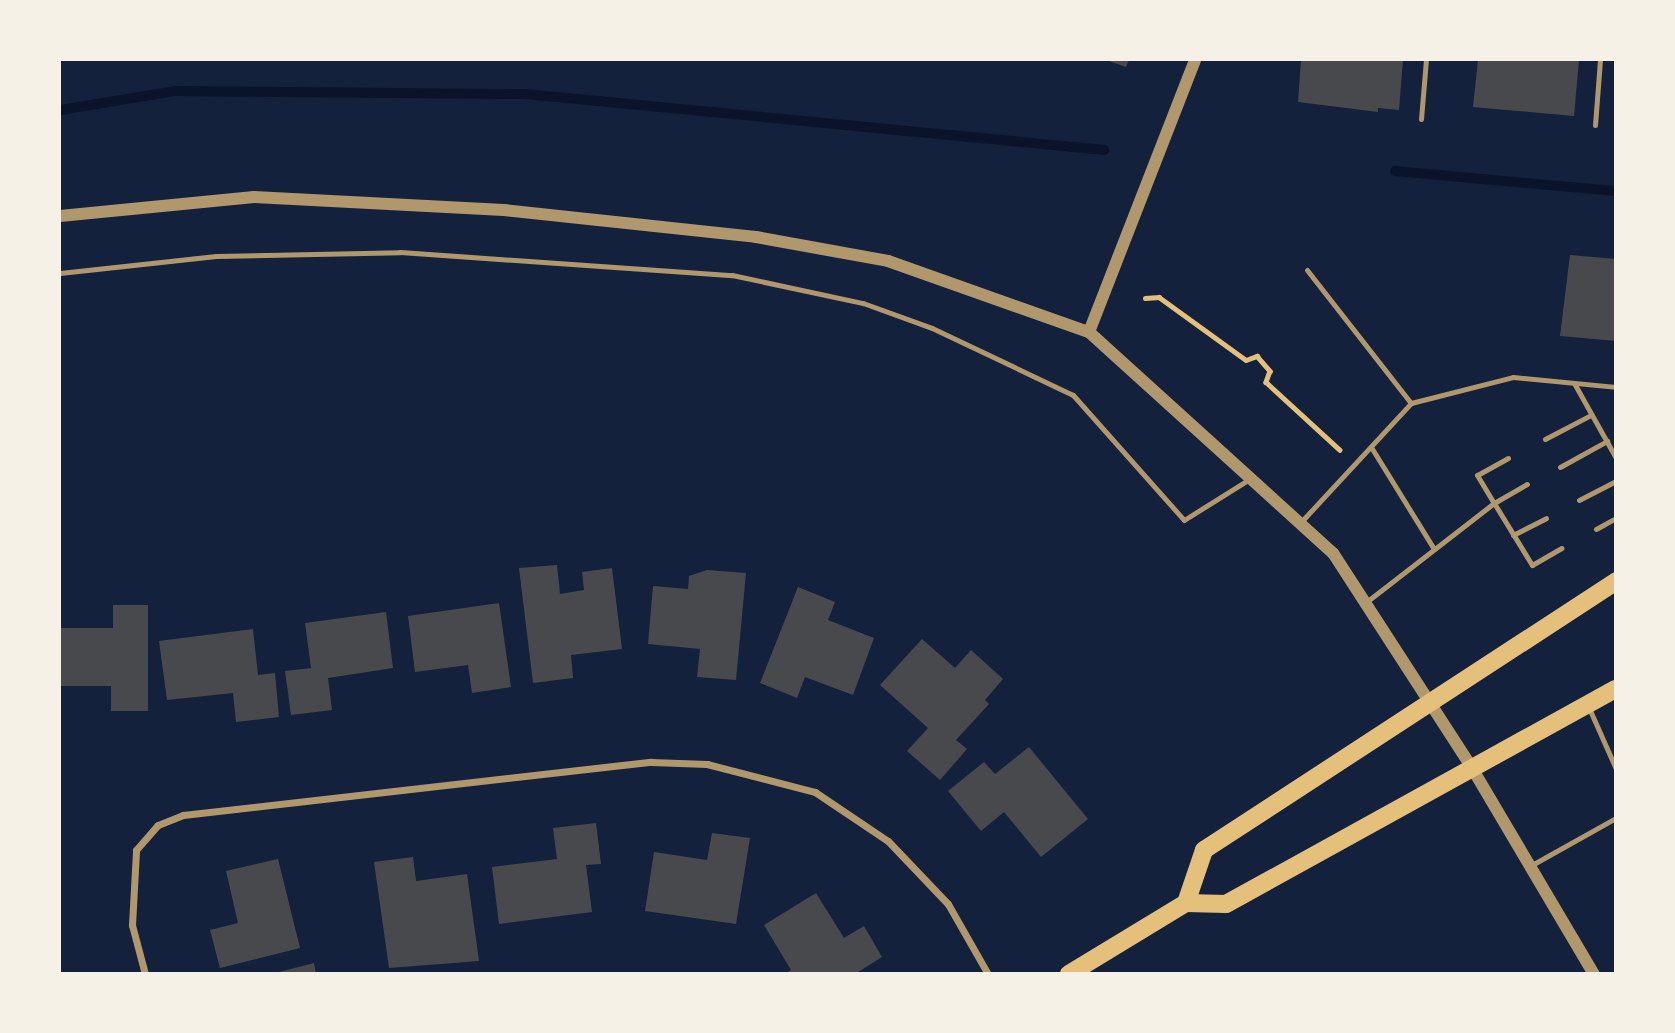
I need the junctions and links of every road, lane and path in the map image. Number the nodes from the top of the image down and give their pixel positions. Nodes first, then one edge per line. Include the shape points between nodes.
1 (1195, 60) edge
2 (1426, 60) edge
3 (1600, 60) edge
4 (1421, 119) dead end
5 (1595, 125) dead end
6 (60, 216) edge
7 (1307, 270) dead end
8 (60, 273) edge
9 (1145, 298) dead end
10 (1089, 332) junction
11 (1574, 383) junction
12 (1615, 387) edge
13 (1411, 403) junction
14 (1591, 415) junction
15 (1545, 439) dead end
16 (1606, 441) junction
17 (1371, 447) junction
18 (1508, 458) dead end
19 (1615, 458) edge
20 (1354, 465) junction
21 (1560, 467) dead end
22 (1251, 478) junction
23 (1615, 481) edge
24 (1527, 484) dead end
25 (1579, 500) dead end
26 (1494, 503) junction
27 (1546, 518) dead end
28 (1615, 518) edge
29 (1300, 523) junction
30 (1596, 529) dead end
31 (1513, 535) junction
32 (1562, 548) dead end
33 (1434, 549) junction
34 (1615, 582) edge
35 (1365, 603) junction
36 (1615, 689) edge
37 (1429, 701) junction
38 (1587, 706) junction
39 (1472, 768) junction
40 (1615, 769) edge
41 (1615, 818) edge
42 (1530, 866) junction
43 (1186, 903) junction
44 (145, 974) edge
45 (988, 974) edge
46 (1069, 974) edge
47 (1594, 974) edge

1 - 10 street
2 - 4 lane
3 - 5 lane
6 - 10 street via 254,197 504,210 757,237 888,261
7 - 13 lane
8 - 22 lane via 216,256 400,252 732,275 863,303 932,328 1073,395 1184,520
9 - 20 path via 1159,297 1246,360 1257,356 1269,371 1266,382
10 - 22 street
11 - 12 lane
11 - 13 lane via 1513,377
11 - 14 lane
13 - 17 lane
14 - 15 lane
14 - 16 lane
16 - 19 lane
16 - 21 lane
17 - 20 lane
17 - 33 lane
18 - 26 lane via 1477,475
20 - 29 lane
22 - 29 street
23 - 25 lane
24 - 26 lane
26 - 31 lane
26 - 33 lane
27 - 31 lane
28 - 30 lane
29 - 35 street via 1333,553
31 - 32 lane via 1532,565
33 - 35 lane
34 - 37 main road
35 - 37 street
36 - 38 main road
37 - 39 street
37 - 43 main road via 1204,850
38 - 39 main road
38 - 40 lane
39 - 42 street
39 - 43 main road via 1226,904
41 - 42 lane
42 - 47 street
43 - 46 main road
44 - 45 street via 132,925 136,850 158,825 183,815 651,762 708,764 814,792 888,841 948,904

